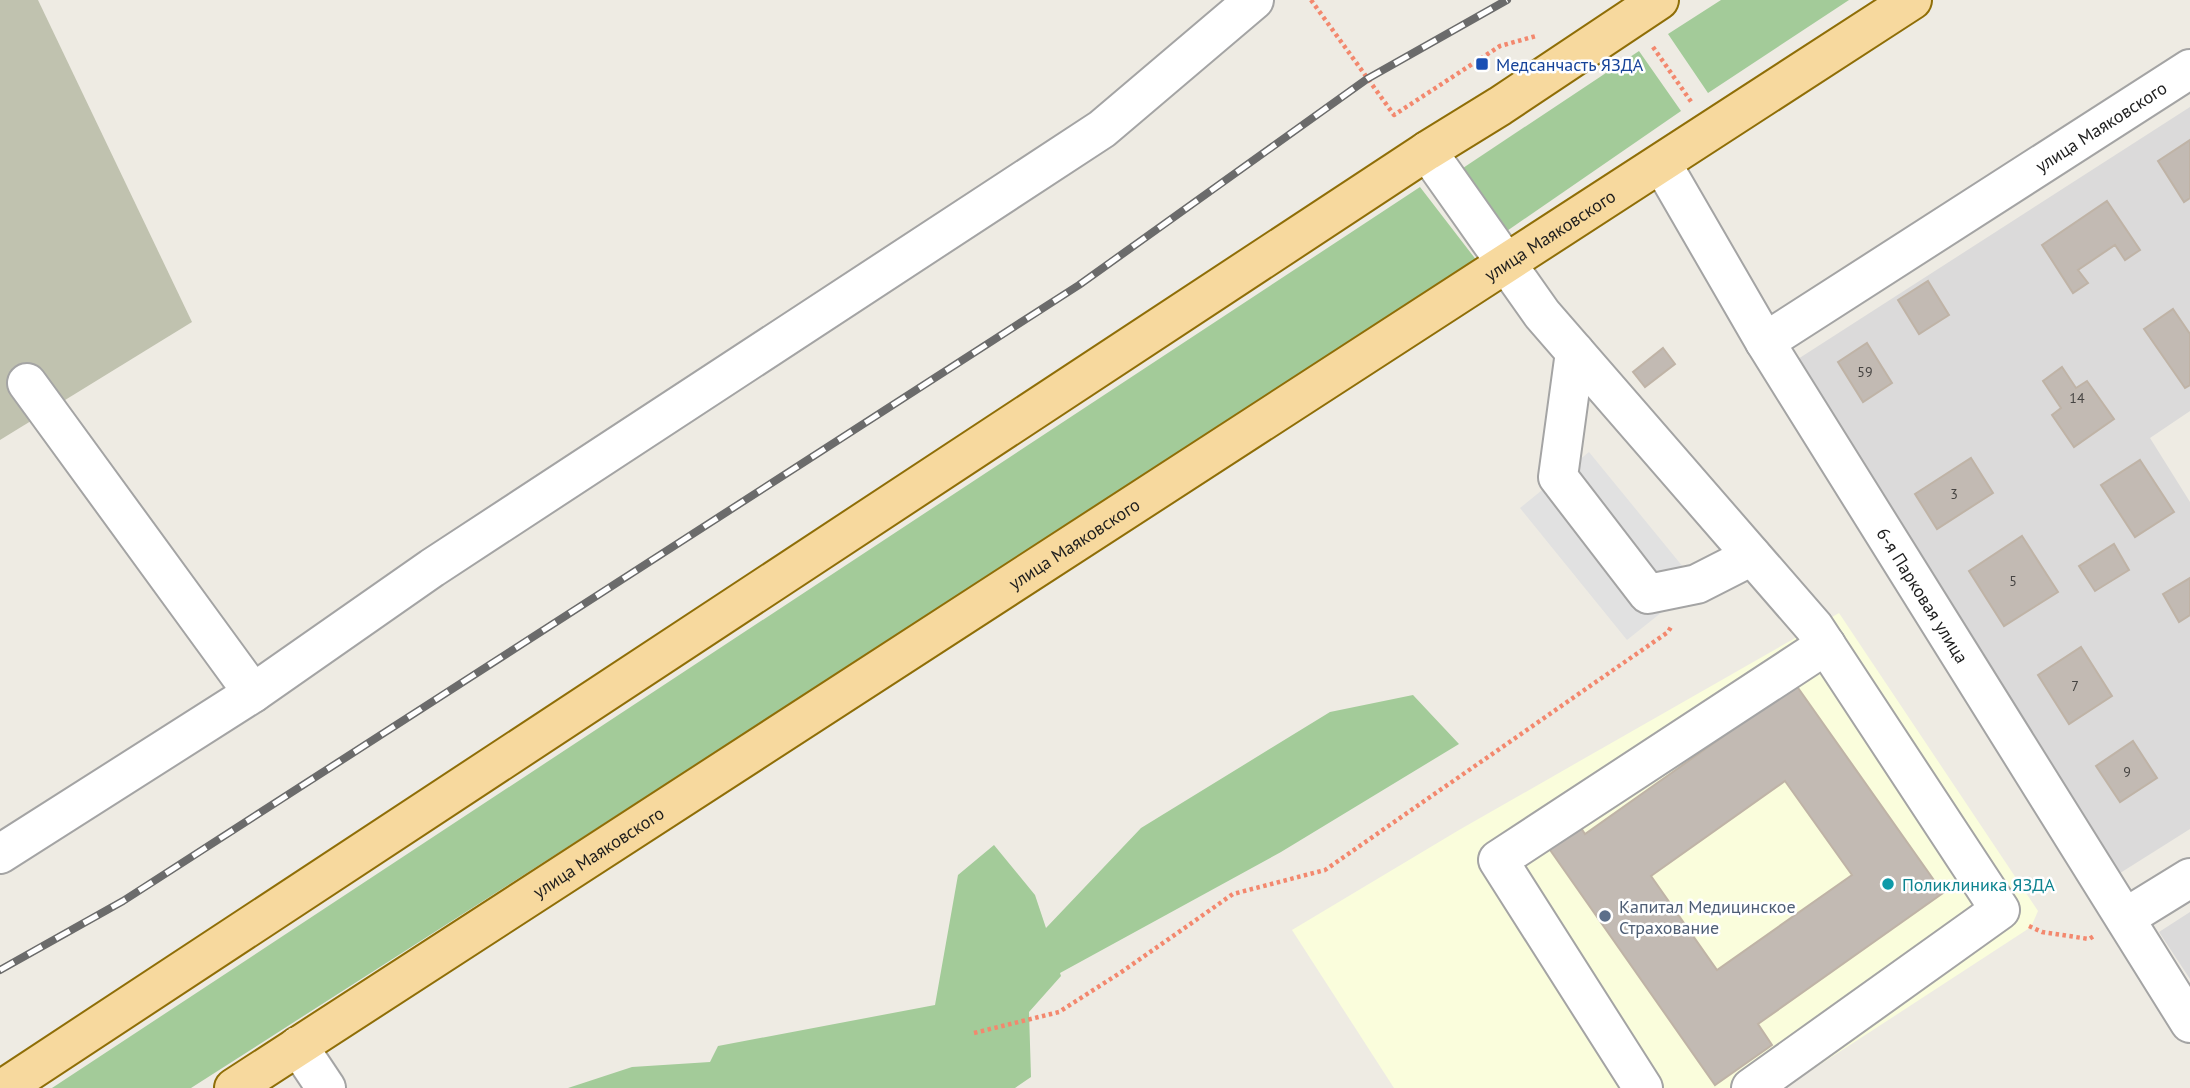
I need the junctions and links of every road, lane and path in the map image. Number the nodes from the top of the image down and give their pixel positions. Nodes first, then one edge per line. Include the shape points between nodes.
1 (1254, 0) edge
2 (1311, 0) edge
3 (1659, 0) edge
4 (1912, 0) edge
5 (1500, 46) dead end
6 (2190, 69) edge
7 (1427, 150) junction
8 (1662, 164) junction
9 (1506, 264) junction
10 (1765, 342) junction
11 (1575, 352) junction
12 (27, 383) dead end
13 (1752, 556) junction
14 (1696, 584) junction
15 (1826, 645) junction
16 (253, 692) junction
17 (0, 854) edge
18 (2190, 878) edge
19 (2000, 910) junction
20 (2125, 918) junction
21 (2190, 1023) edge
22 (974, 1032) dead end
23 (298, 1046) junction
24 (4, 1088) edge
25 (234, 1088) edge
26 (327, 1088) edge
27 (1643, 1088) edge
28 (1751, 1088) edge

1 - 16 street via 1102,128 443,560
2 - 5 path via 1394,115
3 - 7 main road
4 - 8 main road, улица Маяковского
6 - 10 street, улица Маяковского
7 - 9 street
7 - 24 main road
8 - 9 main road, улица Маяковского
8 - 10 street, 6-я Парковая улица
9 - 11 street
9 - 23 main road, улица Маяковского
10 - 20 street, 6-я Парковая улица
11 - 13 street
11 - 14 street via 1558,477 1648,594
12 - 16 street
13 - 14 street
13 - 15 street
14 - 22 path via 1668,632 1325,870 1233,894 1059,1012
15 - 19 street
15 - 27 street via 1498,860
16 - 17 street
18 - 20 street
19 - 20 path via 2042,932 2089,939
19 - 28 street
20 - 21 street, 6-я Парковая улица
23 - 25 main road, улица Маяковского
23 - 26 street

